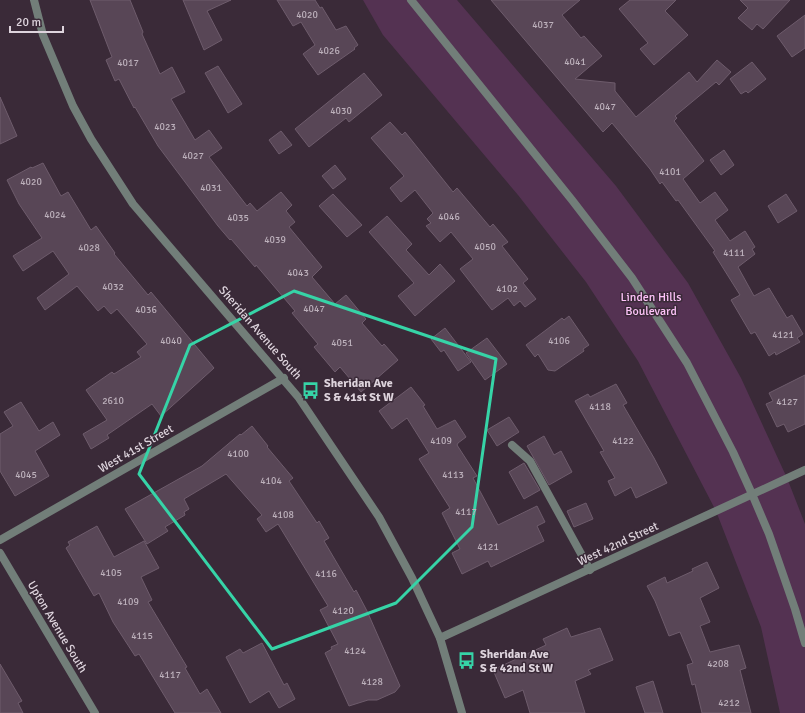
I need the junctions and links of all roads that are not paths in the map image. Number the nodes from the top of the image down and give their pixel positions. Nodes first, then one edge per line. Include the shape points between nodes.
1 (34, 0) edge
2 (411, 0) edge
3 (284, 378) junction
4 (512, 445) dead end
5 (805, 470) edge
6 (752, 494) junction
7 (0, 540) edge
8 (0, 553) edge
9 (590, 570) junction
10 (440, 638) junction
11 (805, 643) edge
12 (95, 713) edge
13 (462, 713) edge

1 - 3 street, Sheridan Avenue South via 43,35 73,106 133,204
2 - 6 street via 632,278 687,363
3 - 7 street, West 41st Street
3 - 10 street, Sheridan Avenue South via 379,517 412,578
4 - 9 street via 530,461
5 - 6 street, West 42nd Street
6 - 9 street, West 42nd Street
6 - 11 street via 769,534
8 - 12 street, Upton Avenue South
9 - 10 street, West 42nd Street
10 - 13 street, Sheridan Avenue South

